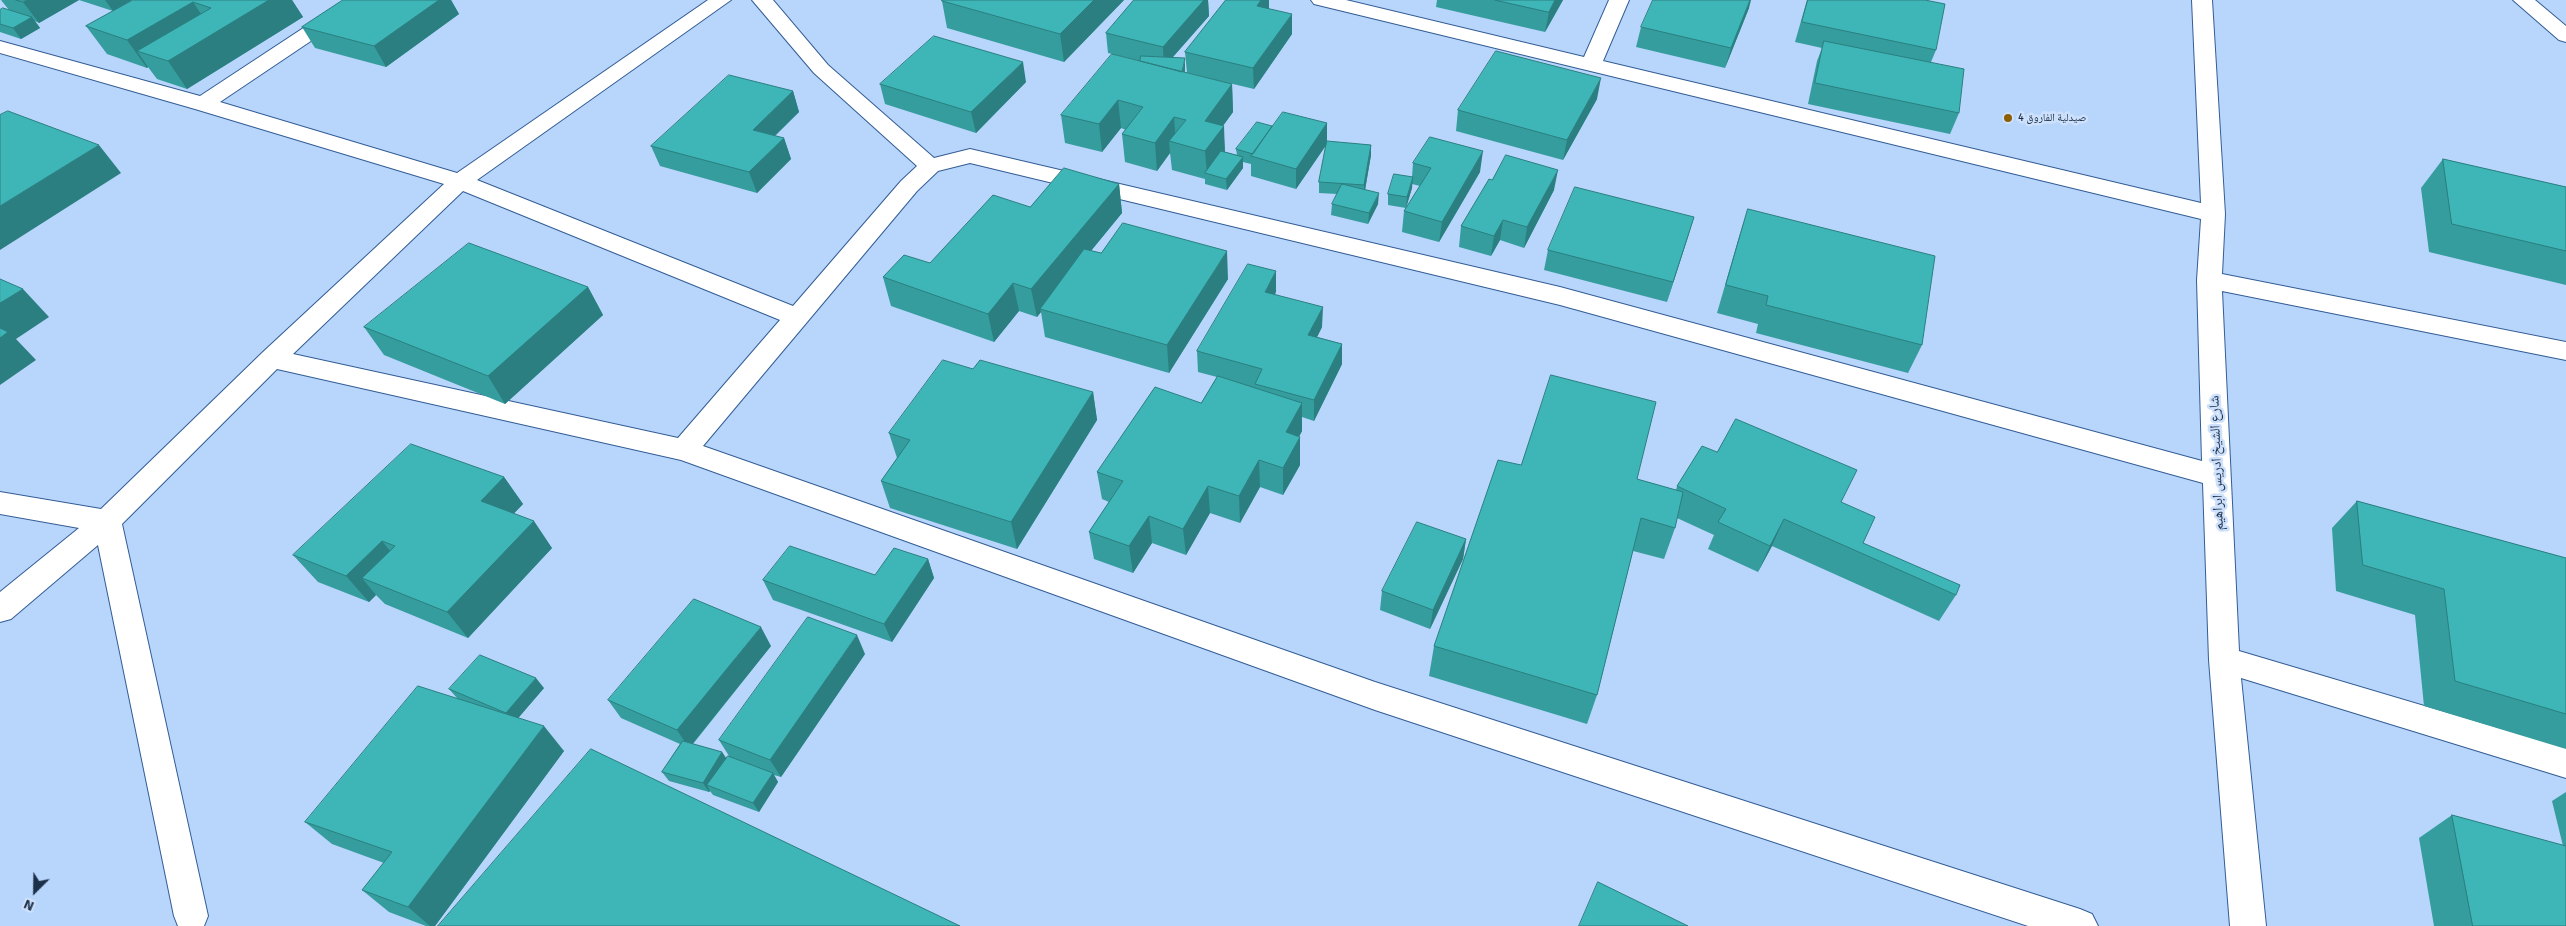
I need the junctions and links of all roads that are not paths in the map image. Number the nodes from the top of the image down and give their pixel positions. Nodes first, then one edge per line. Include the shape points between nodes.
1 (359, 0) edge
2 (721, 0) edge
3 (762, 0) edge
4 (1321, 0) edge
5 (1619, 0) edge
6 (2202, 0) edge
7 (2523, 0) edge
8 (2566, 36) edge
9 (0, 47) edge
10 (1590, 66) junction
11 (203, 104) junction
12 (930, 166) junction
13 (460, 181) junction
14 (2213, 214) junction
15 (2209, 280) junction
16 (796, 317) junction
17 (2566, 351) edge
18 (272, 359) junction
19 (684, 450) junction
20 (2218, 476) junction
21 (0, 503) edge
22 (107, 521) junction
23 (0, 610) edge
24 (2224, 660) junction
25 (2566, 763) edge
26 (194, 923) edge
27 (2080, 926) edge
28 (2248, 926) edge

1 - 11 street
2 - 13 street
3 - 12 street via 821,69
4 - 10 street
5 - 10 street
6 - 14 street, شارع الشيخ ادريس ابراهيم
7 - 8 street
9 - 11 street
10 - 14 street
11 - 13 street
12 - 16 street
12 - 20 street via 970,156 1560,296
13 - 16 street
13 - 18 street
14 - 15 street, شارع الشيخ ادريس ابراهيم
15 - 17 street
15 - 20 street, شارع الشيخ ادريس ابراهيم
16 - 19 street
18 - 19 street
18 - 22 street
19 - 27 street via 1375,696
20 - 24 street, شارع الشيخ ادريس ابراهيم
21 - 22 street
22 - 23 street
22 - 26 street
24 - 25 street
24 - 28 street, شارع الشيخ ادريس ابراهيم

